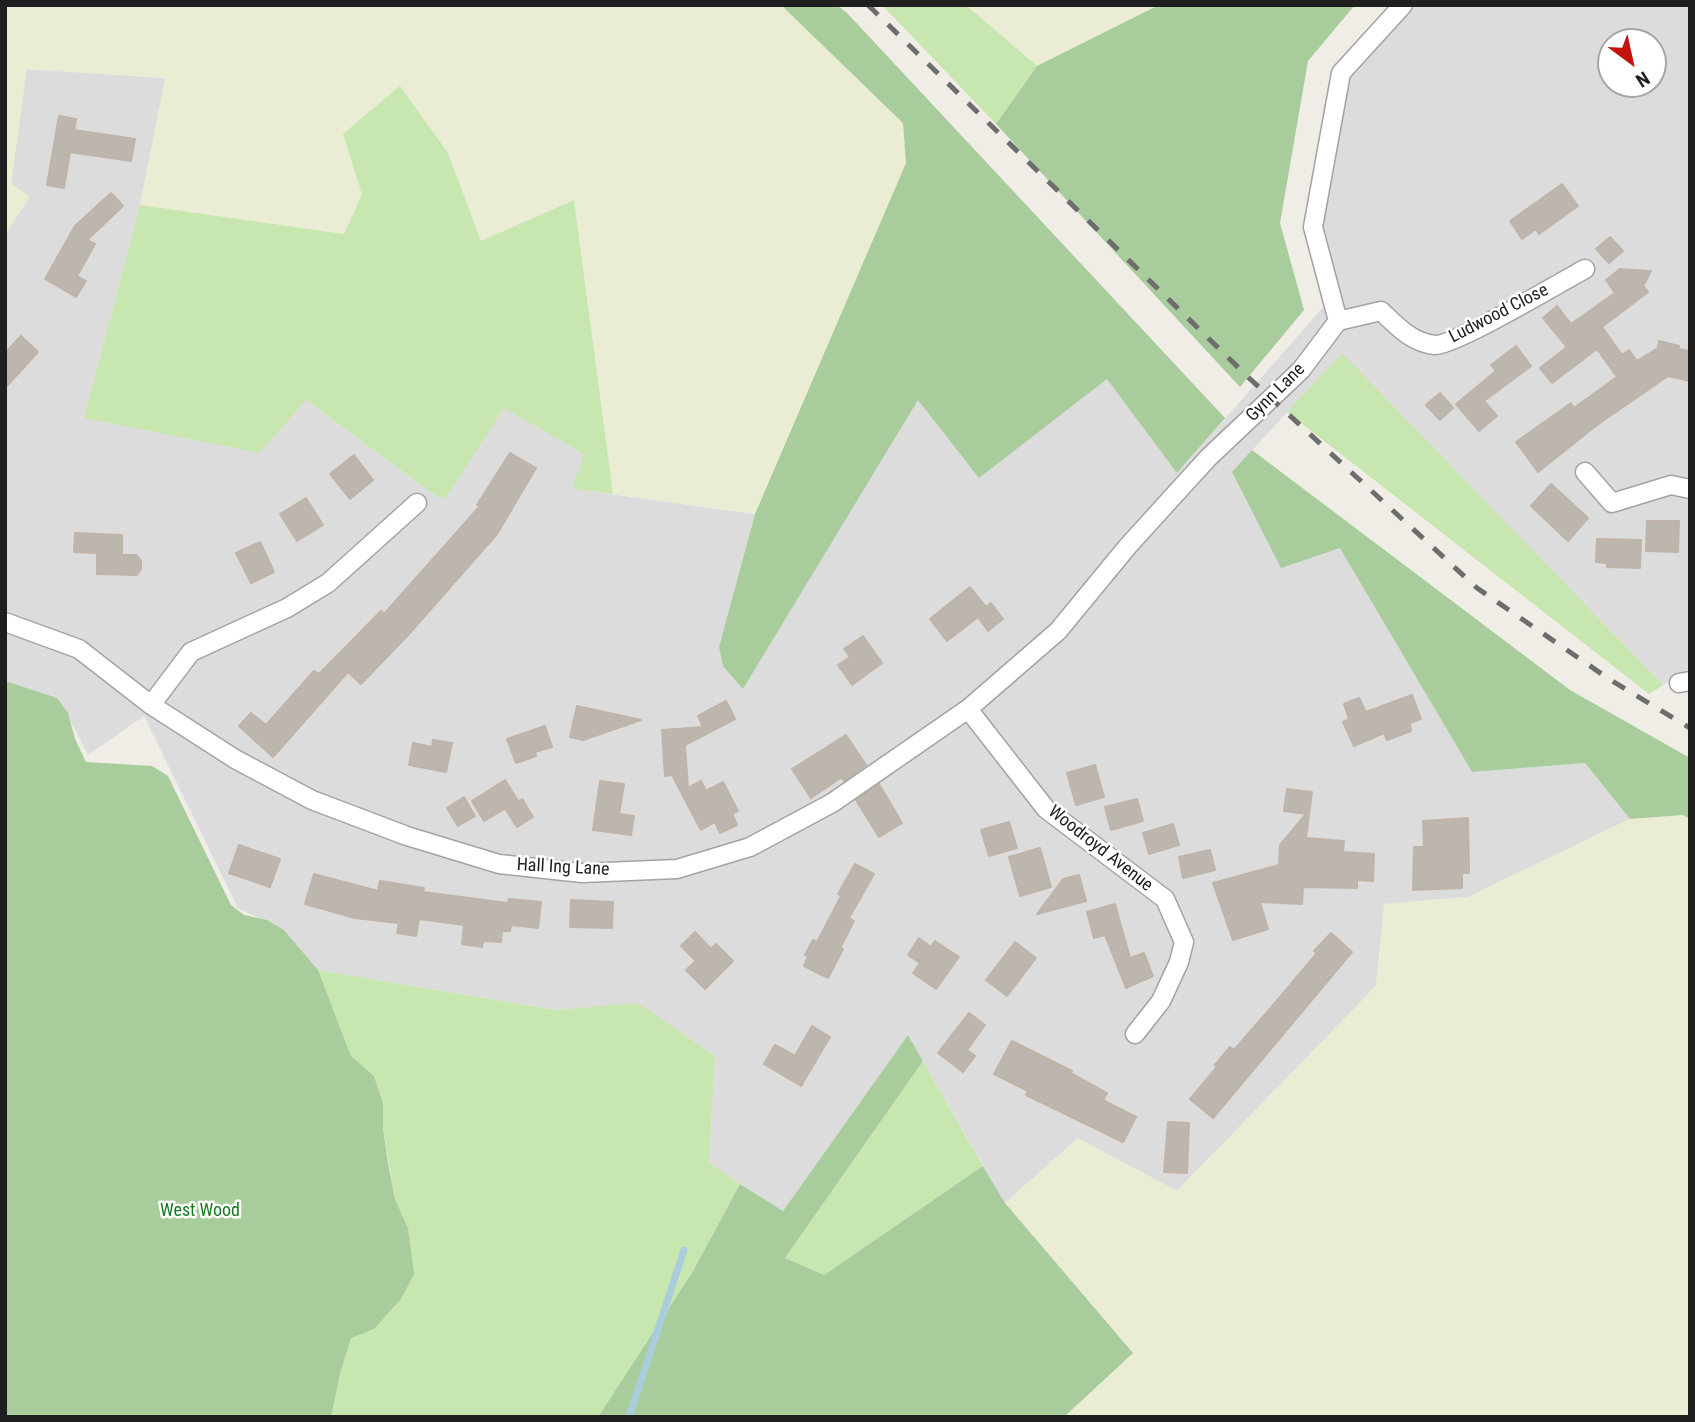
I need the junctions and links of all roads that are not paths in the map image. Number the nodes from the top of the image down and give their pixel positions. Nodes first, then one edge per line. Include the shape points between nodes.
1 (1403, 5) edge
2 (1585, 269) dead end
3 (1338, 321) junction
4 (1585, 472) dead end
5 (1690, 489) edge
6 (417, 503) dead end
7 (5, 622) edge
8 (151, 705) junction
9 (968, 709) junction
10 (1135, 1034) dead end

1 - 3 street via 1341,73 1313,227
2 - 3 street, Ludwood Close via 1438,345 1414,340 1381,311
3 - 9 street, Gynn Lane via 1301,370 1208,458 1058,631
4 - 5 street via 1612,503 1671,485
6 - 8 street via 328,583 287,608 191,652
7 - 8 street, Hall Ing Lane via 79,649
8 - 9 street, Hall Ing Lane via 235,759 312,800 499,864 582,873 677,869 750,847 832,803
9 - 10 street, Woodroyd Avenue via 1046,810 1165,899 1184,942 1161,1001

